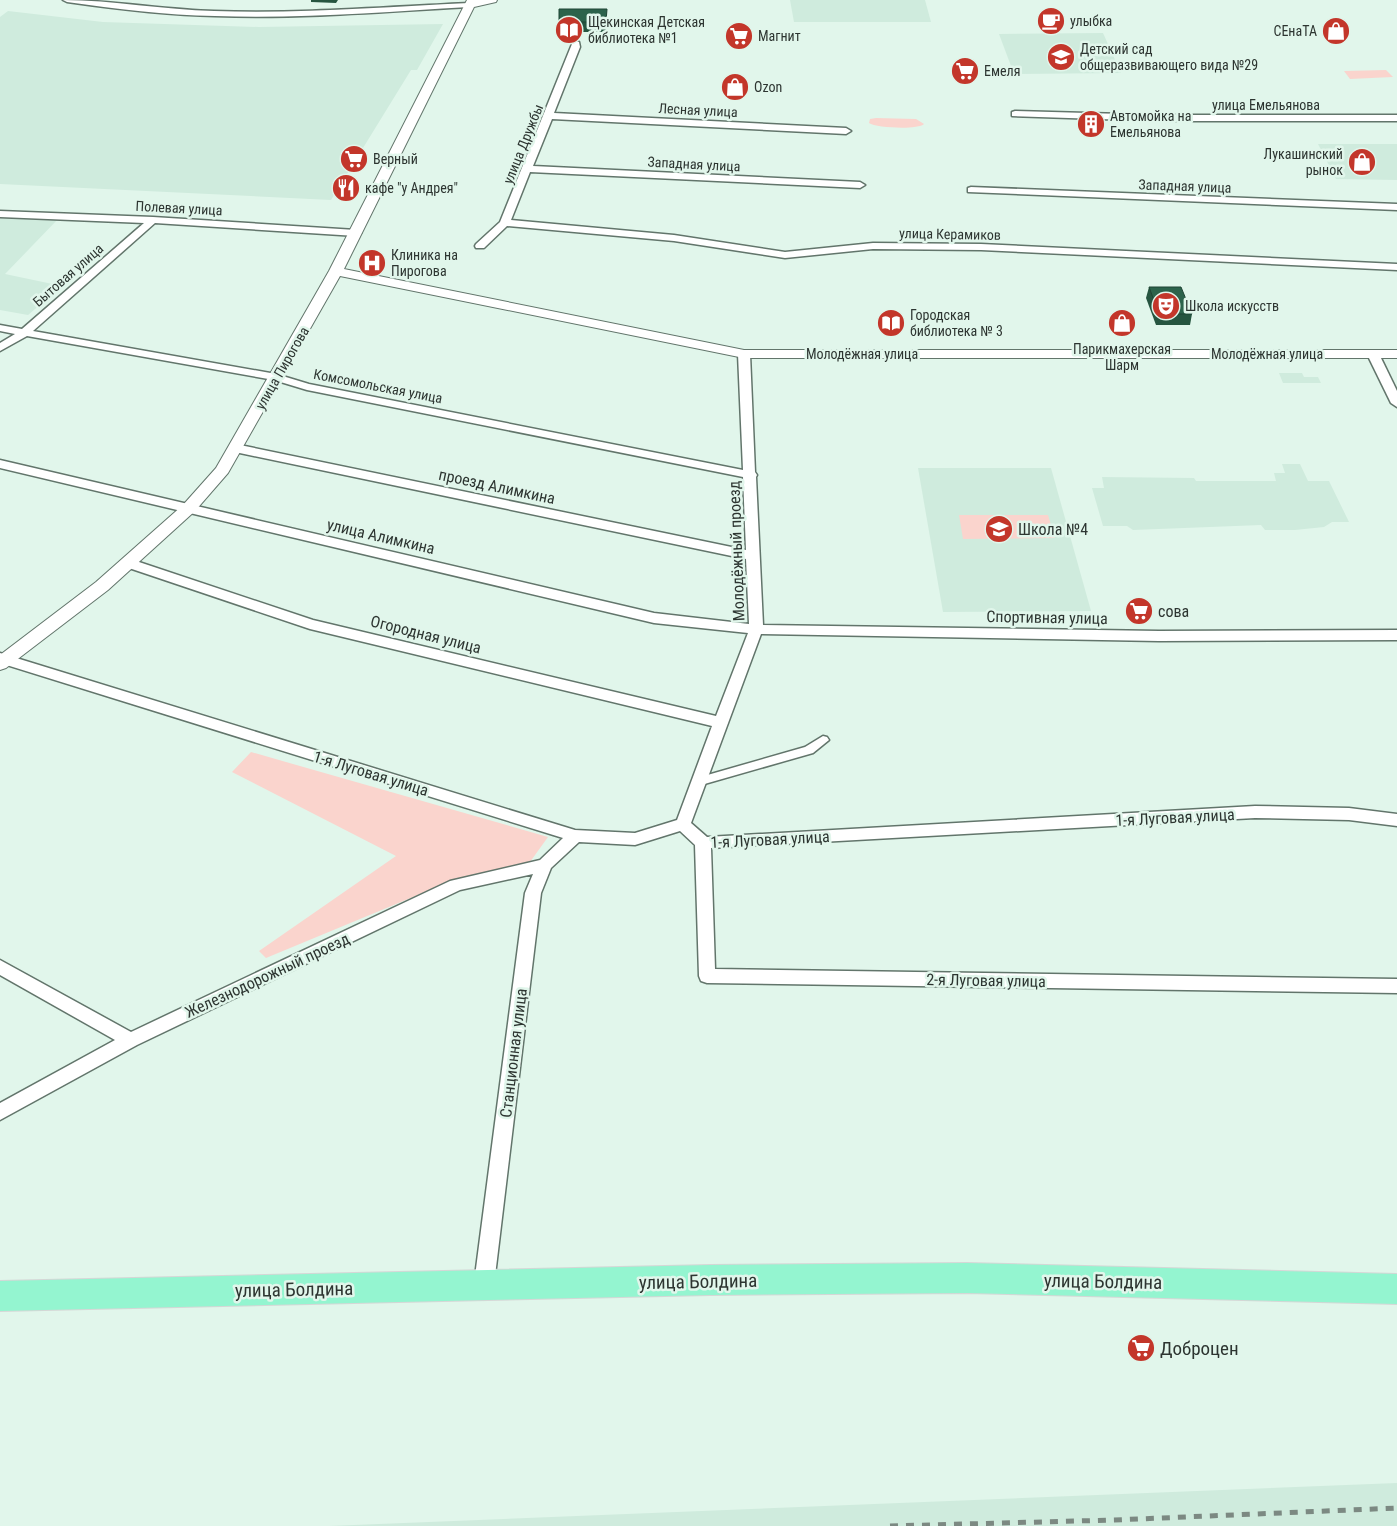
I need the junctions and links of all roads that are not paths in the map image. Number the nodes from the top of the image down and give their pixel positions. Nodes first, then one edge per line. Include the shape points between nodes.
1 (67, 0) edge
2 (492, 0) edge
3 (471, 2) edge
4 (576, 44) dead end
5 (1015, 114) dead end
6 (549, 116) junction
7 (1397, 118) edge
8 (846, 131) dead end
9 (527, 169) junction
10 (860, 185) dead end
11 (971, 190) dead end
12 (1397, 207) edge
13 (0, 214) edge
14 (153, 220) junction
15 (505, 223) junction
16 (356, 233) junction
17 (480, 246) dead end
18 (1397, 267) edge
19 (336, 271) junction
20 (0, 328) edge
21 (24, 333) junction
22 (0, 348) edge
23 (744, 354) junction
24 (1373, 354) junction
25 (1397, 354) edge
26 (276, 378) junction
27 (1397, 402) edge
28 (235, 448) junction
29 (0, 464) edge
30 (751, 476) junction
31 (189, 508) junction
32 (753, 556) junction
33 (128, 563) junction
34 (756, 629) junction
35 (1397, 635) edge
36 (2, 661) edge
37 (722, 723) junction
38 (824, 740) dead end
39 (701, 781) junction
40 (1397, 820) edge
41 (683, 824) junction
42 (575, 836) junction
43 (703, 844) junction
44 (545, 865) junction
45 (0, 967) edge
46 (1397, 986) edge
47 (131, 1040) junction
48 (0, 1112) edge
49 (484, 1284) junction
50 (1397, 1289) edge
51 (0, 1296) edge

1 - 3 street via 236,14 328,13
2 - 3 street
3 - 16 street, улица Пирогова
4 - 6 street, улица Дружбы
5 - 7 street, улица Емельянова
6 - 8 street, Лесная улица
6 - 9 street, улица Дружбы
9 - 10 street, Западная улица
9 - 15 street, улица Дружбы
11 - 12 street, Западная улица
13 - 14 street, Полевая улица
14 - 16 street, Полевая улица
14 - 21 street, Бытовая улица
15 - 17 street, улица Дружбы
15 - 18 street, улица Керамиков via 674,238 785,255 874,246 981,247
16 - 19 street, улица Пирогова
19 - 23 street, Молодёжная улица
19 - 26 street, улица Пирогова
20 - 21 street, Комсомольская улица
21 - 22 street, Бытовая улица
21 - 26 street, Комсомольская улица
23 - 24 street, Молодёжная улица
23 - 30 street, Молодёжный проезд
24 - 25 street, Молодёжная улица
24 - 27 street
26 - 28 street, улица Пирогова
26 - 30 street, Комсомольская улица via 307,387
28 - 31 street, улица Пирогова via 223,470
28 - 32 street, проезд Алимкина
29 - 31 street, улица Алимкина
30 - 32 street, Молодёжный проезд
31 - 33 street, улица Пирогова
31 - 34 street, улица Алимкина via 654,618
32 - 34 street, Молодёжный проезд
33 - 36 street, улица Пирогова
33 - 37 street, Огородная улица via 310,624
34 - 35 street, Спортивная улица via 1159,636
34 - 37 street, Молодёжный проезд
36 - 42 street, 1-я Луговая улица
37 - 39 street, Молодёжный проезд
38 - 39 street via 809,750
39 - 41 street, Молодёжный проезд
40 - 43 street, 1-я Луговая улица via 1349,814 1255,812
41 - 42 street, 1-я Луговая улица via 635,839
41 - 43 street, 1-я Луговая улица
42 - 44 street, Станционная улица
43 - 46 street, 2-я Луговая улица via 707,976
44 - 47 street, Железнодорожный проезд via 456,885
44 - 49 street, Станционная улица via 533,893
45 - 47 street
47 - 48 street, Железнодорожный проезд
49 - 50 main road, улица Болдина via 967,1278
49 - 51 main road, улица Болдина

